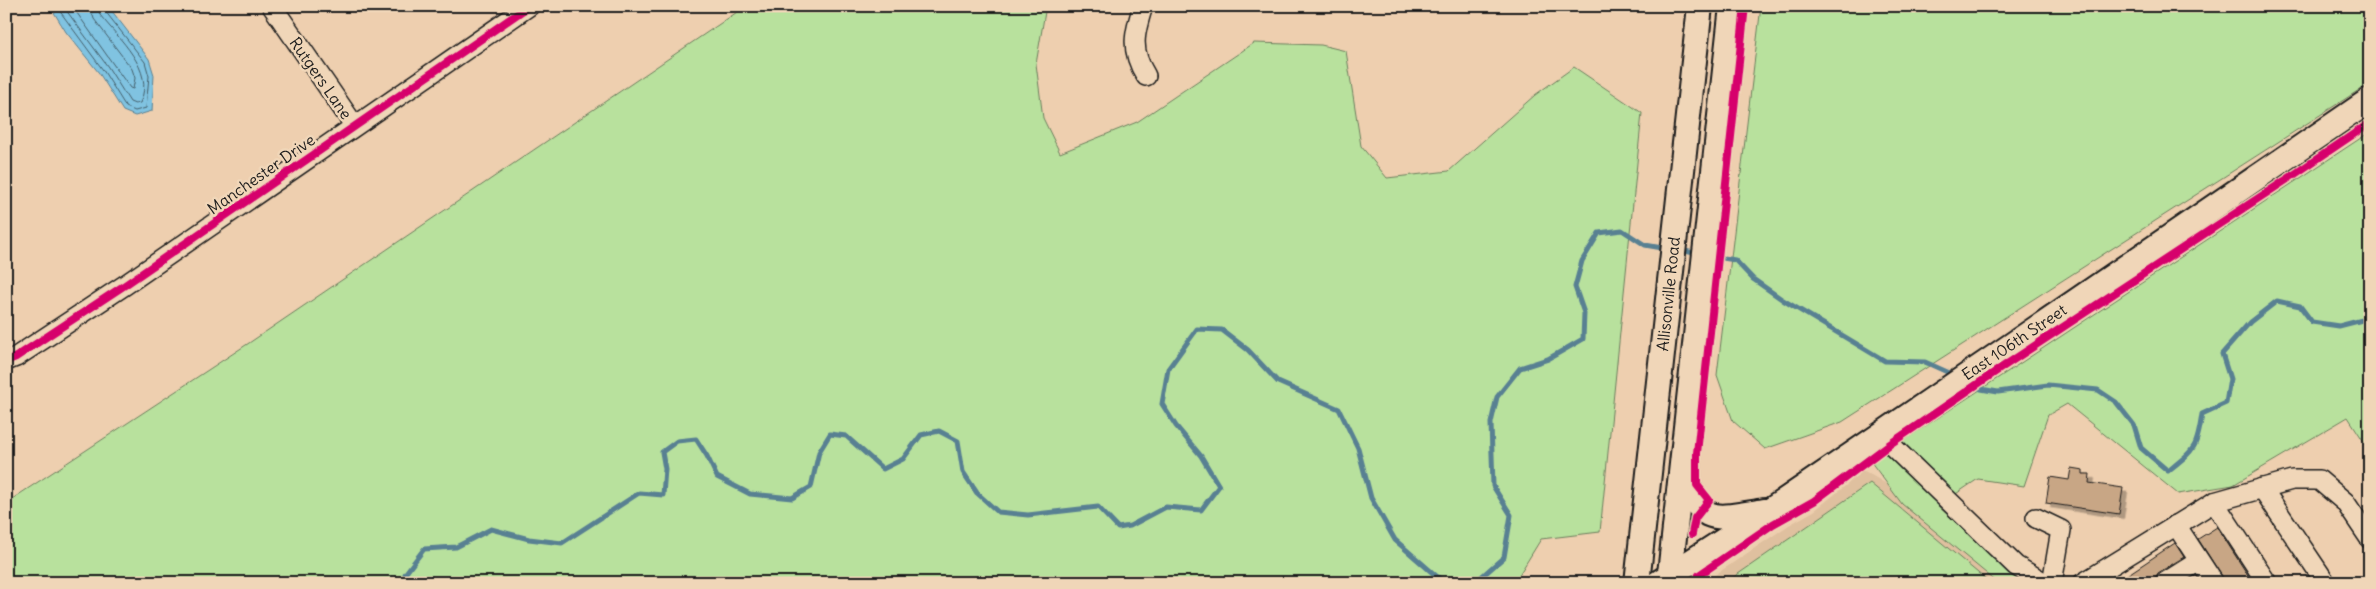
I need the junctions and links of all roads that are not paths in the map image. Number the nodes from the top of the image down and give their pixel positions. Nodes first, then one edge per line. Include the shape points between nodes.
1 (272, 6) edge
2 (529, 6) edge
3 (1143, 6) edge
4 (1700, 6) edge
5 (1732, 6) edge
6 (1146, 76) dead end
7 (2370, 100) edge
8 (354, 125) junction
9 (6, 361) edge
10 (1882, 432) junction
11 (1682, 464) junction
12 (2262, 488) junction
13 (2214, 502) junction
14 (1771, 510) junction
15 (2036, 518) dead end
16 (2176, 525) junction
17 (2370, 539) edge
18 (2199, 561) junction
19 (1666, 580) edge
20 (2089, 581) edge
21 (1637, 583) edge
22 (2045, 583) edge
23 (2052, 583) edge
24 (2164, 583) edge
25 (2214, 583) edge
26 (2267, 583) edge
27 (2326, 583) edge

1 - 8 street, Rutgers Lane
2 - 8 street, Manchester Drive
3 - 6 street via 1134,40 1135,55
4 - 21 main road, Allisonville Road
5 - 11 main road, Allisonville Road
7 - 10 main road, East 106th Street
8 - 9 street, Manchester Drive via 125,285
10 - 14 main road, East 106th Street
10 - 22 street via 1890,444 2016,566
11 - 14 main road via 1693,500 1701,511 1722,518
11 - 19 main road, Allisonville Road
12 - 13 street
12 - 17 street via 2292,480 2319,480 2345,502
12 - 27 street
13 - 16 street
13 - 26 street
14 - 19 main road, East 106th Street
15 - 23 street via 2061,530
16 - 18 street
16 - 20 street
18 - 24 street
18 - 25 street

